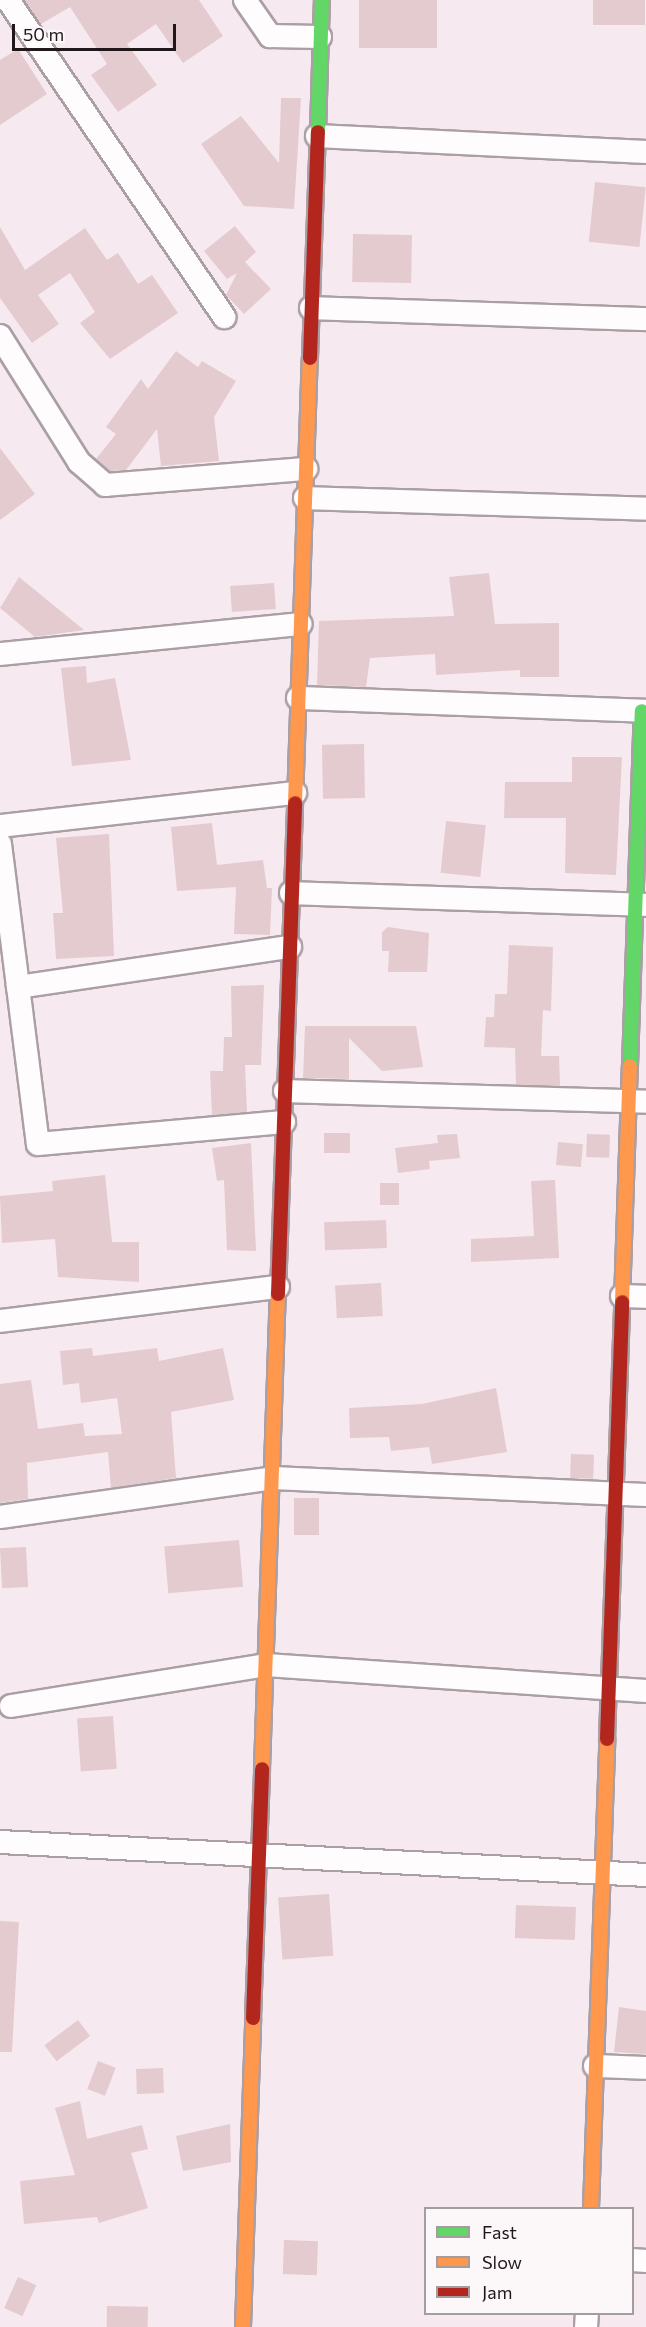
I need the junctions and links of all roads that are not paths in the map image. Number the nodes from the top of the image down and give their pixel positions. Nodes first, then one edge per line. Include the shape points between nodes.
1 (8, 0) edge
2 (245, 0) edge
3 (322, 0) edge
4 (320, 38) junction
5 (317, 136) junction
6 (646, 152) edge
7 (311, 308) junction
8 (224, 317) dead end
9 (646, 319) edge
10 (0, 336) edge
11 (306, 469) junction
12 (305, 498) junction
13 (646, 510) edge
14 (300, 624) junction
15 (0, 654) edge
16 (298, 698) junction
17 (644, 711) edge
18 (295, 793) junction
19 (0, 826) edge
20 (0, 844) edge
21 (291, 893) junction
22 (641, 905) edge
23 (290, 947) junction
24 (12, 982) edge
25 (285, 1091) junction
26 (637, 1102) edge
27 (284, 1122) junction
28 (278, 1287) junction
29 (622, 1296) junction
30 (646, 1297) edge
31 (0, 1321) edge
32 (273, 1479) junction
33 (615, 1494) junction
34 (646, 1495) edge
35 (0, 1517) edge
36 (266, 1665) junction
37 (608, 1689) junction
38 (646, 1691) edge
39 (11, 1706) dead end
40 (0, 1842) edge
41 (259, 1857) junction
42 (602, 1874) junction
43 (646, 1875) edge
44 (595, 2066) junction
45 (646, 2068) edge
46 (591, 2207) edge
47 (243, 2327) edge

1 - 8 street
2 - 4 street via 270,36
3 - 4 street
4 - 5 street
5 - 6 street
5 - 7 street
7 - 9 street
7 - 11 street
10 - 11 street via 79,462 105,485
11 - 12 street
12 - 13 street
12 - 14 street
14 - 15 street
14 - 16 street
16 - 17 street
16 - 18 street
17 - 22 street
18 - 19 street
18 - 21 street
20 - 24 street
21 - 22 street
21 - 23 street
22 - 26 street
23 - 24 street
23 - 25 street
24 - 27 street via 38,1144
25 - 26 street
25 - 27 street
26 - 29 street
27 - 28 street
28 - 31 street
28 - 32 street
29 - 30 street
29 - 33 street
32 - 33 street
32 - 35 street
32 - 36 street
33 - 34 street
33 - 37 street
36 - 37 street
36 - 39 street
36 - 41 street
37 - 38 street
37 - 42 street
40 - 41 street
41 - 42 street
41 - 47 street
42 - 43 street
42 - 44 street
44 - 45 street
44 - 46 street

